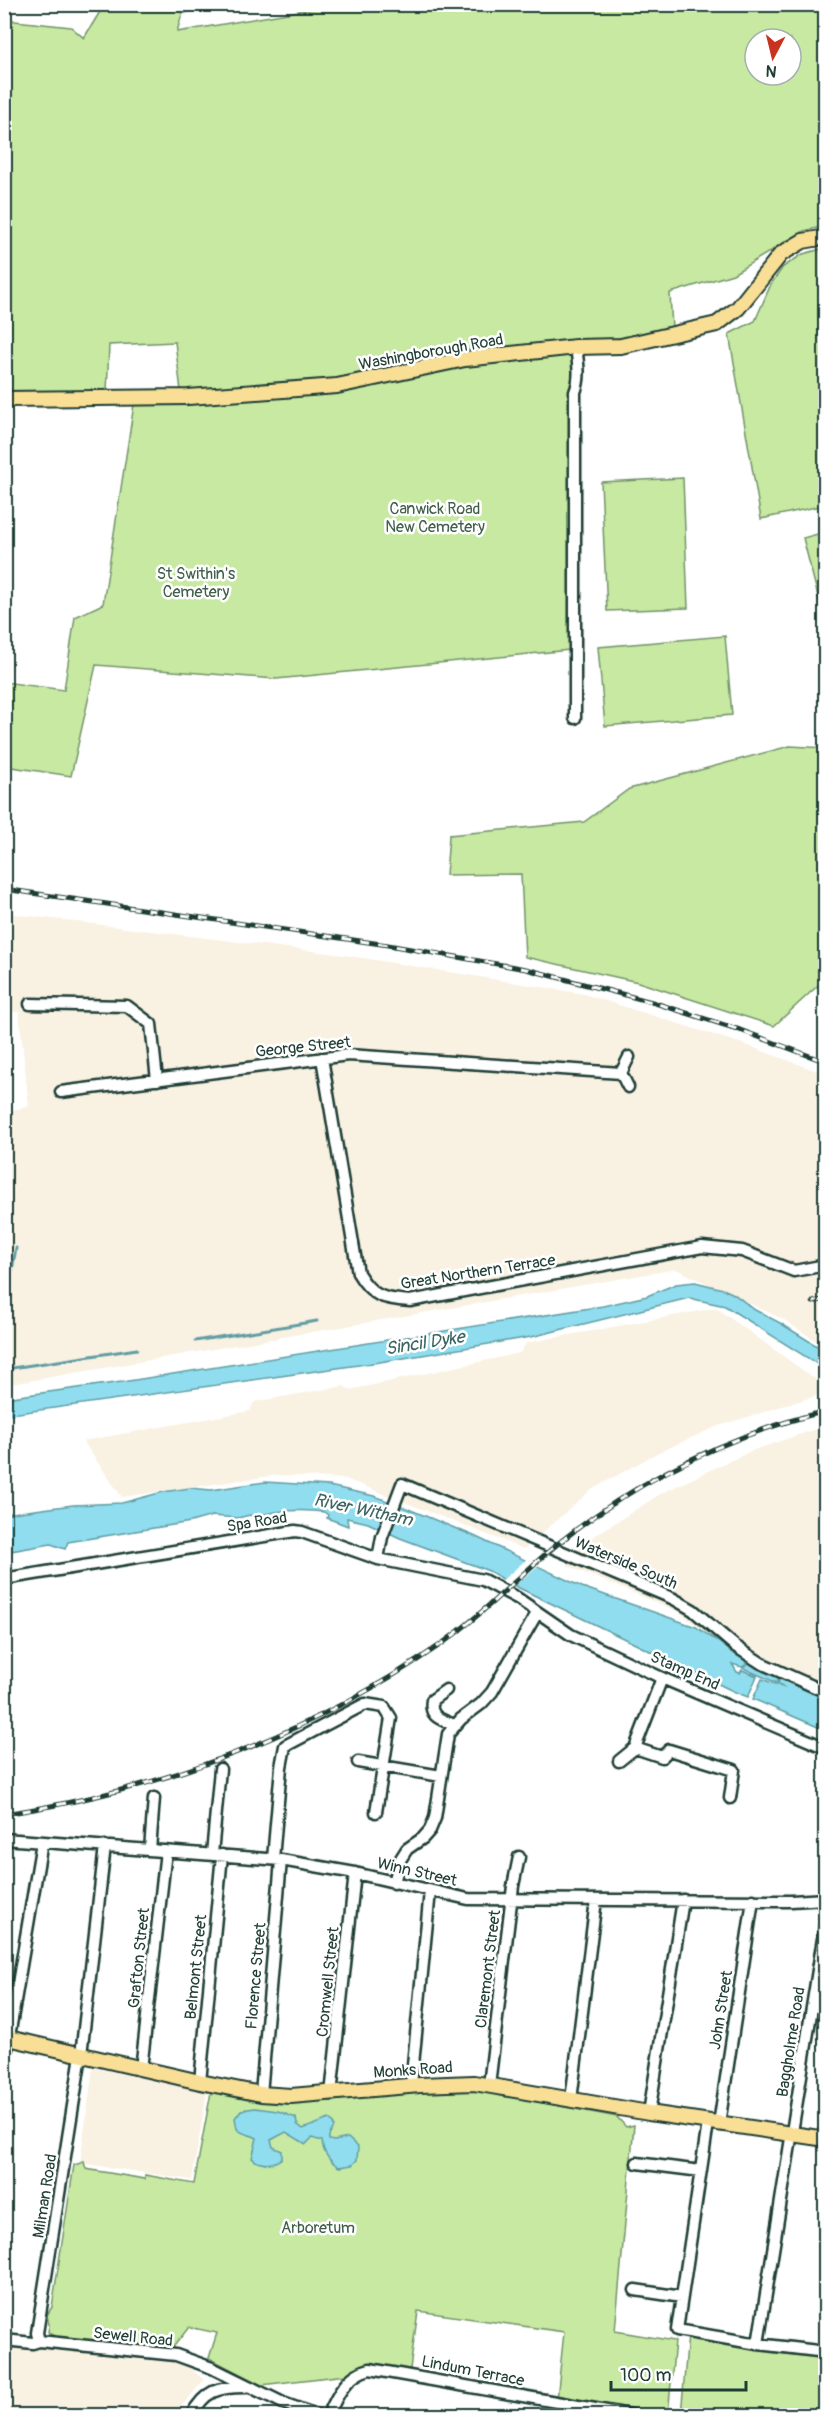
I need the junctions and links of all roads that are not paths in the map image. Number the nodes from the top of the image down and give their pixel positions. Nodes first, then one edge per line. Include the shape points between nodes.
1 (825, 237) edge
2 (576, 347) junction
3 (4, 399) edge
4 (575, 718) dead end
5 (30, 1004) dead end
6 (629, 1057) dead end
7 (322, 1059) junction
8 (621, 1073) junction
9 (157, 1080) junction
10 (628, 1087) dead end
11 (61, 1092) dead end
12 (825, 1265) edge
13 (378, 1559) junction
14 (4, 1579) edge
15 (537, 1613) junction
16 (662, 1678) junction
17 (446, 1690) dead end
18 (825, 1692) edge
19 (454, 1725) junction
20 (635, 1748) junction
21 (825, 1748) edge
22 (618, 1761) dead end
23 (358, 1762) dead end
24 (384, 1767) junction
25 (220, 1769) dead end
26 (441, 1776) junction
27 (154, 1798) dead end
28 (730, 1798) dead end
29 (376, 1812) dead end
30 (4, 1839) edge
31 (42, 1842) junction
32 (105, 1846) junction
33 (150, 1850) junction
34 (166, 1851) junction
35 (217, 1855) junction
36 (519, 1857) dead end
37 (277, 1860) junction
38 (355, 1873) junction
39 (394, 1883) junction
40 (430, 1891) junction
41 (511, 1899) junction
42 (825, 1899) edge
43 (596, 1900) junction
44 (682, 1900) junction
45 (753, 1900) junction
46 (825, 1920) edge
47 (7, 2037) edge
48 (81, 2055) junction
49 (4, 2066) edge
50 (141, 2069) junction
51 (200, 2082) junction
52 (411, 2085) junction
53 (489, 2085) junction
54 (261, 2094) junction
55 (331, 2094) junction
56 (571, 2100) junction
57 (649, 2113) junction
58 (714, 2123) junction
59 (792, 2134) junction
60 (825, 2139) edge
61 (637, 2163) dead end
62 (701, 2171) junction
63 (635, 2290) dead end
64 (682, 2297) junction
65 (4, 2340) edge
66 (39, 2341) junction
67 (758, 2344) junction
68 (825, 2352) edge
69 (249, 2387) junction
70 (191, 2415) edge
71 (319, 2415) edge
72 (328, 2415) edge
73 (628, 2415) edge
74 (635, 2415) edge

1 - 2 main road, Washingborough Road via 803,240 781,254 738,308 717,324 621,346
2 - 3 main road, Washingborough Road via 465,359 337,386 169,397
2 - 4 street via 579,366 574,392
5 - 9 street via 127,1006 150,1024
6 - 8 street
7 - 8 street, George Street via 348,1055
7 - 9 street, George Street
7 - 12 street, Great Northern Terrace via 358,1273 367,1288 386,1299 410,1301 702,1247 742,1251 794,1271
8 - 10 street
9 - 11 street, George Street
13 - 14 street, Spa Road via 295,1531
13 - 15 street, Spa Road via 474,1577 509,1593
13 - 18 street, Waterside South via 402,1484 674,1599 761,1664
15 - 16 street, Stamp End via 571,1635
15 - 19 street via 492,1692
16 - 20 street
16 - 21 street, Stamp End
17 - 19 street via 432,1700 430,1710
19 - 26 street via 448,1734
20 - 22 street
20 - 28 street via 662,1757 669,1750 734,1770
23 - 24 street
24 - 26 street
24 - 29 street
24 - 37 street, Florence Street via 391,1718 384,1707 365,1704 285,1746 280,1767
25 - 35 street, Belmont Street
26 - 39 street via 430,1830 407,1849
27 - 33 street
30 - 31 street, Winn Street
31 - 32 street, Winn Street
31 - 47 street
32 - 33 street, Winn Street
32 - 48 street, Milman Road
33 - 34 street, Winn Street
34 - 35 street, Winn Street
34 - 50 street, Grafton Street
35 - 37 street, Winn Street
35 - 51 street, Belmont Street
36 - 41 street, Claremont Street
37 - 38 street, Winn Street
37 - 54 street, Florence Street
38 - 39 street, Winn Street
38 - 55 street, Cromwell Street
39 - 40 street, Winn Street
40 - 41 street, Winn Street via 468,1899
40 - 52 street
41 - 43 street, Winn Street
41 - 53 street, Claremont Street
42 - 45 street, Winn Street
43 - 44 street, Winn Street
43 - 56 street
44 - 45 street, Winn Street
44 - 57 street
45 - 58 street, John Street
46 - 59 street, Baggholme Road
47 - 48 main road, Monks Road
47 - 49 street
48 - 50 main road, Monks Road
48 - 66 street, Milman Road via 37,2333
50 - 51 main road, Monks Road
51 - 54 main road, Monks Road
52 - 53 main road, Monks Road
52 - 55 main road, Monks Road
53 - 56 main road, Monks Road
54 - 55 main road, Monks Road
56 - 57 main road, Monks Road
57 - 58 main road, Monks Road
58 - 59 main road, Monks Road
58 - 62 street, John Street
59 - 60 main road, Monks Road
59 - 67 street, Baggholme Road
61 - 62 street
62 - 64 street, John Street
63 - 64 street
64 - 67 street, John Street via 677,2330
65 - 66 street, Sewell Road
66 - 69 street, Sewell Road via 176,2355
67 - 68 street
69 - 70 street via 210,2392
69 - 71 street, Sewell Road
72 - 73 street, Lindum Terrace via 349,2379 357,2371 370,2369
73 - 74 street, Lindum Terrace

